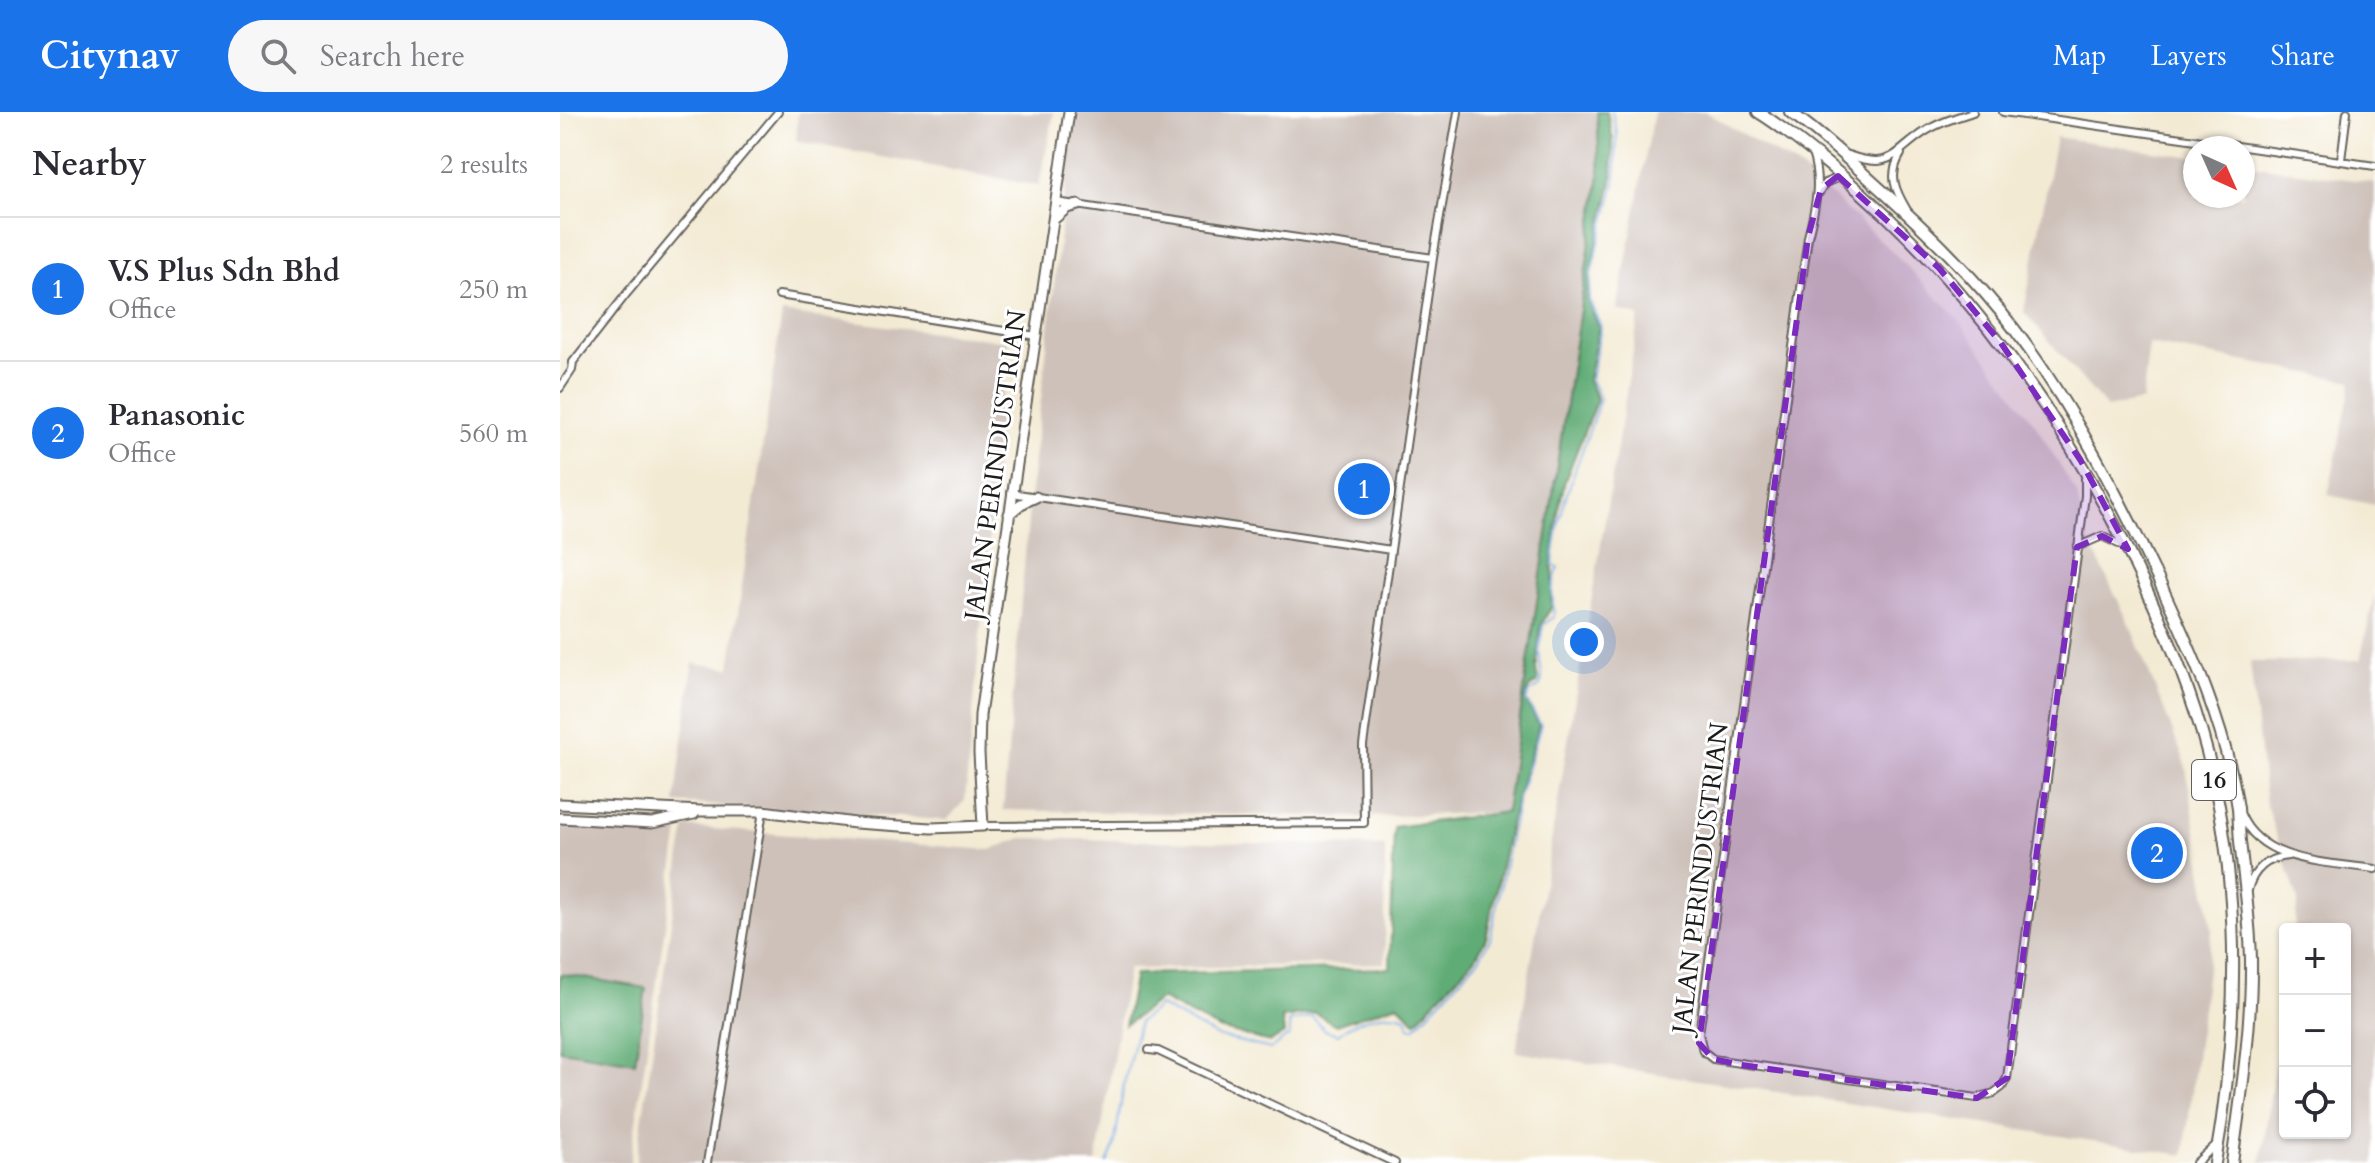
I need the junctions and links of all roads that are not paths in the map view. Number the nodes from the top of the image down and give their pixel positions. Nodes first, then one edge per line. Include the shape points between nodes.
1 (778, 112) edge
2 (1069, 112) edge
3 (1458, 112) edge
4 (1758, 112) edge
5 (1790, 112) edge
6 (1973, 112) edge
7 (2003, 112) edge
8 (2347, 112) edge
9 (1811, 150) junction
10 (1903, 151) junction
11 (1844, 154) junction
12 (2341, 160) junction
13 (2375, 166) edge
14 (1843, 177) junction
15 (1818, 197) junction
16 (1056, 202) junction
17 (1078, 205) junction
18 (1909, 214) junction
19 (1054, 219) junction
20 (1433, 258) junction
21 (779, 295) dead end
22 (1036, 336) junction
23 (560, 388) edge
24 (2081, 461) junction
25 (1011, 493) junction
26 (1036, 497) junction
27 (1009, 515) junction
28 (2077, 547) junction
29 (2128, 549) junction
30 (1391, 550) junction
31 (560, 804) edge
32 (2238, 808) junction
33 (701, 811) junction
34 (763, 811) junction
35 (560, 818) edge
36 (983, 826) junction
37 (2291, 856) junction
38 (2375, 869) edge
39 (2246, 896) junction
40 (1149, 1050) dead end
41 (2219, 1141) junction
42 (707, 1163) edge
43 (1395, 1163) edge
44 (2196, 1163) edge
45 (2215, 1163) edge
46 (2232, 1163) edge

1 - 23 street via 628,292 573,362
2 - 16 main road, JALAN PERINDUSTRIAN
3 - 20 street
4 - 9 highway, 16
5 - 11 highway, 16
6 - 10 street via 1926,131
7 - 12 street
8 - 12 street
9 - 14 highway, 16
9 - 15 street, JALAN PERINDUSTRIAN
10 - 11 street via 1876,162
10 - 18 street via 1892,173
11 - 18 highway, 16
12 - 13 street
14 - 15 street via 1825,183
14 - 24 highway, 16 via 1939,268 2001,343
15 - 28 street, JALAN PERINDUSTRIAN via 1806,252 1699,1034 1703,1051 1713,1059 1977,1098 2002,1087
16 - 17 street
16 - 19 main road, JALAN PERINDUSTRIAN
17 - 19 main road
17 - 20 street
18 - 32 highway, 16 via 1978,284 2078,424 2184,634 2222,736
19 - 22 main road, JALAN PERINDUSTRIAN
20 - 30 street
21 - 22 street
22 - 25 main road, JALAN PERINDUSTRIAN
24 - 28 street via 2086,481
24 - 29 highway, 16
25 - 26 street
25 - 27 main road, JALAN PERINDUSTRIAN
26 - 27 main road
26 - 30 street
27 - 36 main road, JALAN PERINDUSTRIAN via 980,715
28 - 29 street via 2102,536
29 - 41 highway, 16 via 2191,695 2219,806 2232,907 2235,991
30 - 36 street via 1363,745 1364,823
31 - 33 main road
32 - 37 street via 2251,833
32 - 39 highway, 16
33 - 34 main road
33 - 35 main road via 652,823
34 - 36 main road via 855,823
34 - 42 street
37 - 38 street
37 - 39 street via 2260,867
39 - 46 highway, 16 via 2250,993
40 - 43 street
41 - 44 street
41 - 45 highway, 16

